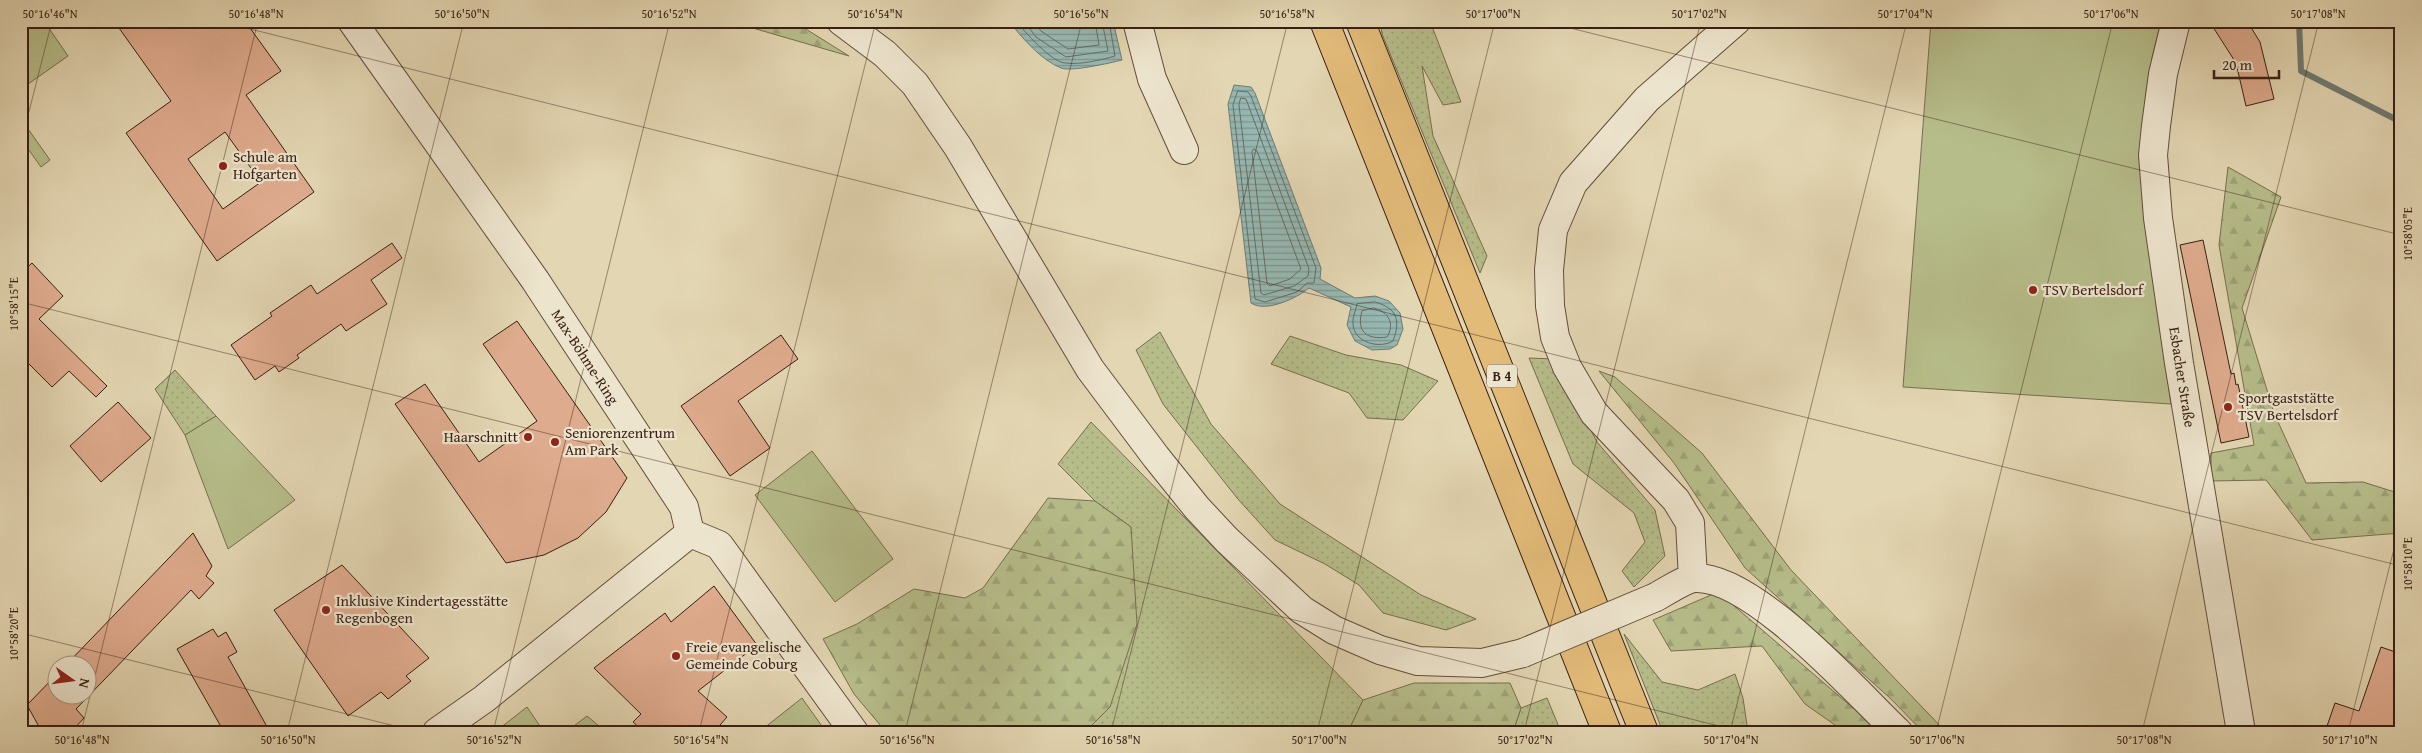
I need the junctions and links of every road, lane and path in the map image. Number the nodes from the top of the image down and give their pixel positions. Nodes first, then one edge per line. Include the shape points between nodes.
1 (352, 21) edge
2 (841, 21) edge
3 (1137, 21) edge
4 (1324, 21) edge
5 (1360, 21) edge
6 (1736, 21) edge
7 (2176, 21) edge
8 (1184, 150) dead end
9 (690, 533) junction
10 (1693, 578) junction
11 (852, 729) edge
12 (437, 732) edge
13 (1607, 732) edge
14 (1644, 732) edge
15 (1898, 732) edge
16 (2242, 732) edge

1 - 9 street, Max-Böhme-Ring via 535,280 684,507
2 - 10 street, bridge via 885,54 915,84 958,147 1090,369 1197,508 1302,610 1334,630 1380,650 1418,661 1482,663 1523,653
3 - 8 street via 1152,79
4 - 13 highway, B 4
5 - 14 highway, B 4
6 - 10 street via 1647,99 1573,183 1554,230 1549,270 1555,337 1567,368 1594,413 1676,500 1690,523
7 - 16 street, Esbacher Straße via 2163,74 2153,154 2158,218 2179,363
9 - 11 street via 718,546
9 - 12 street via 484,699
10 - 15 street via 1719,582 1738,590 1780,618

